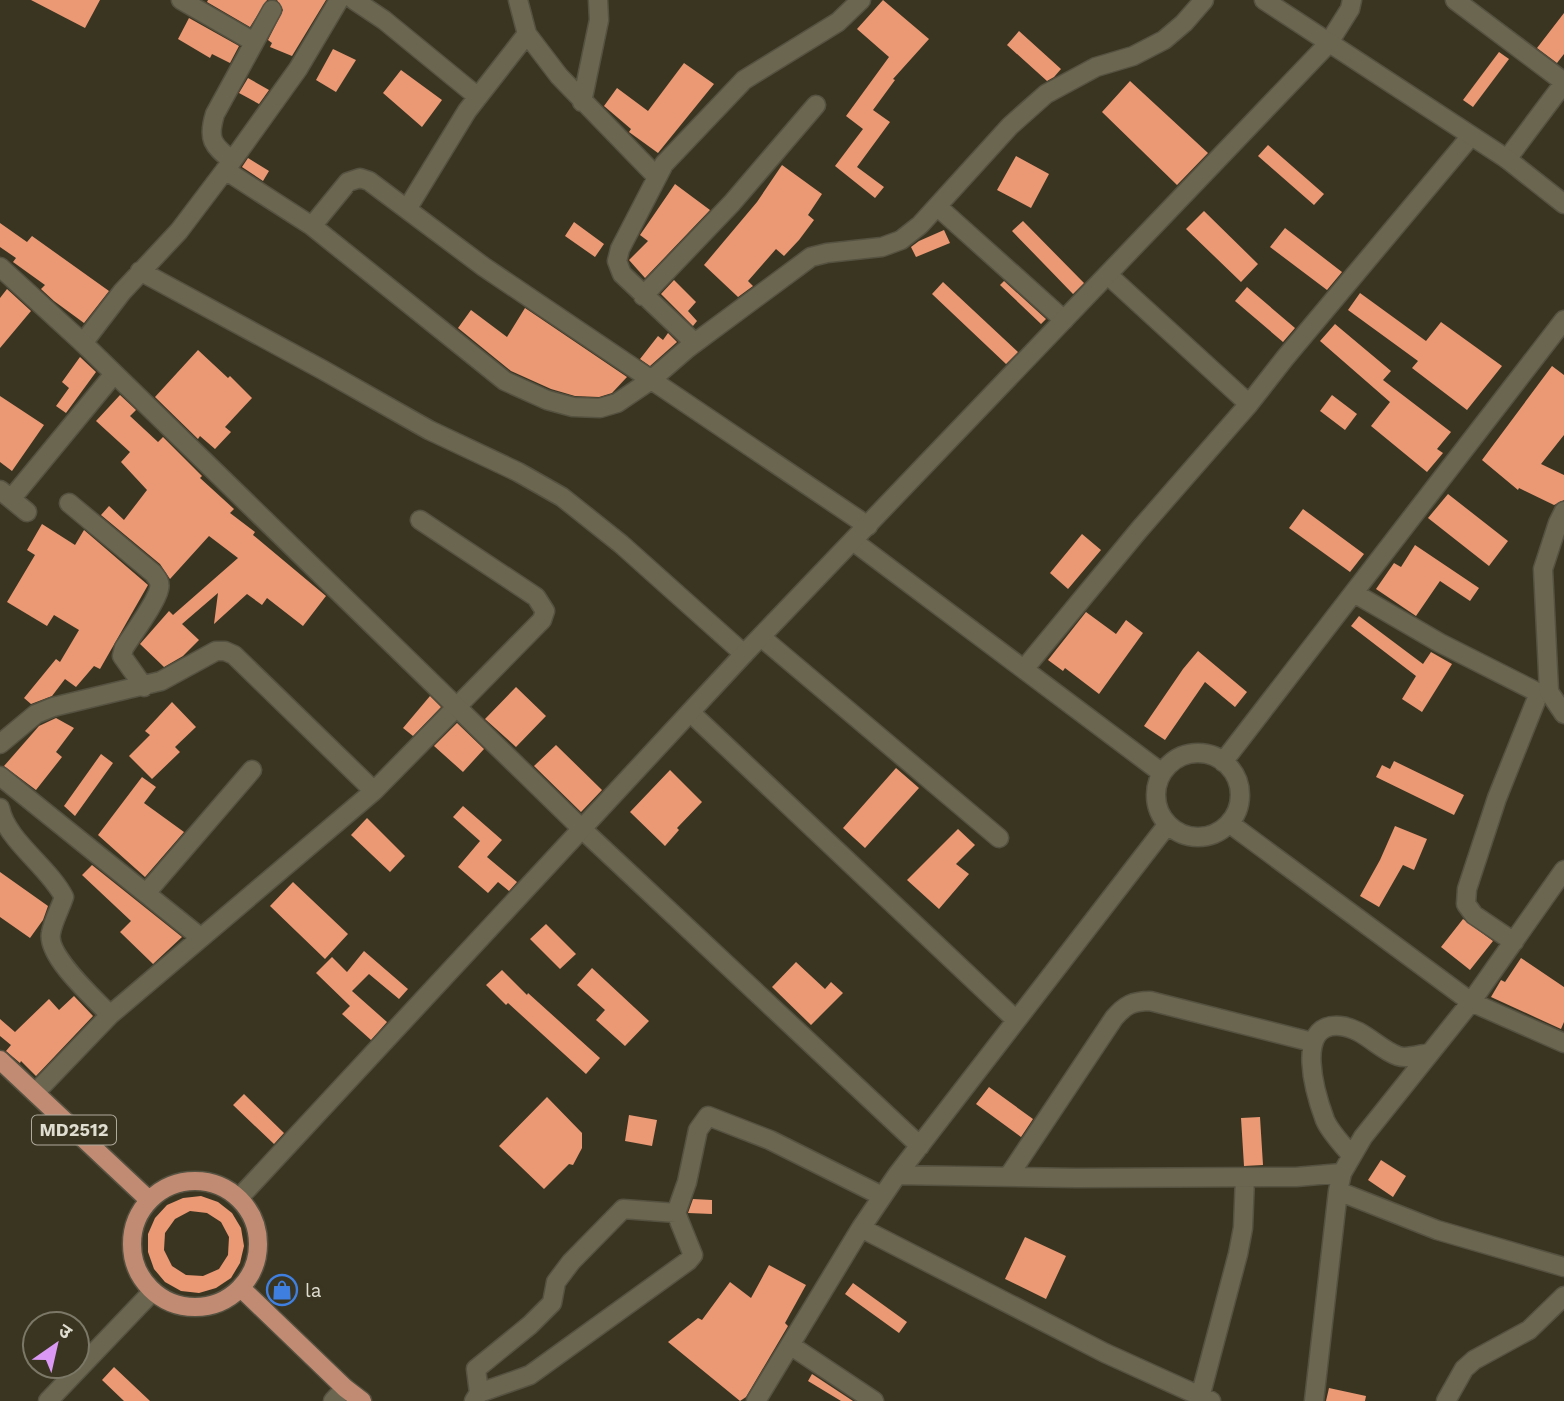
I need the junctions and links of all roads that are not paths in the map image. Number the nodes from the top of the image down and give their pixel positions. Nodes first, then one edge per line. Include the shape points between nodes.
1 (181, 0) edge
2 (340, 0) edge
3 (354, 0) edge
4 (518, 0) edge
5 (598, 0) edge
6 (861, 0) edge
7 (1204, 0) edge
8 (1264, 0) edge
9 (1352, 0) edge
10 (1455, 0) edge
11 (272, 10) dead end
12 (527, 34) junction
13 (254, 42) junction
14 (1328, 44) junction
15 (1564, 83) edge
16 (478, 97) junction
17 (582, 102) junction
18 (816, 105) dead end
19 (1471, 136) junction
20 (1507, 159) junction
21 (228, 165) junction
22 (657, 177) junction
23 (1564, 204) edge
24 (938, 207) junction
25 (407, 209) junction
26 (312, 226) junction
27 (0, 267) edge
28 (140, 271) junction
29 (1108, 275) junction
30 (643, 296) junction
31 (1064, 320) junction
32 (1564, 320) edge
33 (83, 343) junction
34 (695, 343) junction
35 (108, 367) junction
36 (651, 380) junction
37 (1250, 404) junction
38 (5, 495) edge
39 (69, 503) dead end
40 (1564, 511) edge
41 (27, 512) dead end
42 (420, 520) dead end
43 (868, 526) junction
44 (853, 541) junction
45 (1354, 593) junction
46 (761, 637) junction
47 (744, 654) junction
48 (1024, 669) junction
49 (144, 687) junction
50 (1544, 693) junction
51 (458, 708) junction
52 (691, 713) junction
53 (1564, 714) edge
54 (0, 744) edge
55 (1223, 762) junction
56 (252, 770) dead end
57 (1162, 773) junction
58 (1, 782) edge
59 (374, 791) junction
60 (0, 808) edge
61 (1229, 823) junction
62 (1168, 824) junction
63 (582, 829) junction
64 (999, 838) dead end
65 (1564, 870) edge
66 (147, 892) junction
67 (200, 937) junction
68 (1514, 942) junction
69 (1471, 1002) junction
70 (110, 1015) junction
71 (1016, 1020) junction
72 (1312, 1042) junction
73 (1564, 1043) edge
74 (1430, 1053) junction
75 (0, 1060) edge
76 (35, 1093) junction
77 (920, 1146) junction
78 (1351, 1155) junction
79 (897, 1175) junction
80 (1009, 1177) junction
81 (1245, 1177) junction
82 (1340, 1182) junction
83 (882, 1196) junction
84 (239, 1198) junction
85 (149, 1200) junction
86 (676, 1213) junction
87 (861, 1228) junction
88 (1564, 1267) edge
89 (241, 1288) junction
90 (153, 1291) junction
91 (1564, 1296) edge
92 (790, 1345) junction
93 (339, 1395) edge
94 (477, 1397) edge
95 (1204, 1400) edge
96 (48, 1401) edge
97 (362, 1401) edge
98 (756, 1401) edge
99 (874, 1401) edge
100 (1314, 1401) edge
101 (1446, 1401) edge

1 - 13 street
2 - 21 street via 298,69
3 - 16 street
4 - 12 street
5 - 17 street via 599,20
6 - 22 street via 838,22 744,80
7 - 24 street via 1164,40 1046,94 1010,126
8 - 14 street
9 - 14 street
10 - 15 street
11 - 13 street
12 - 16 street
12 - 17 street
13 - 21 street via 212,125 214,146
14 - 19 street
14 - 29 street
15 - 20 street
16 - 25 street
17 - 22 street
18 - 30 street
19 - 20 street
19 - 37 street
20 - 23 street
21 - 26 street
21 - 28 street via 179,231
22 - 30 street via 617,261 622,274
24 - 31 street
24 - 34 street via 901,240 811,257
25 - 26 street via 369,181 354,179
25 - 36 street
26 - 36 street via 483,364 524,391 573,407 600,408 617,403
27 - 33 street
28 - 33 street
28 - 47 street via 562,498
29 - 31 street
29 - 37 street
30 - 34 street
31 - 43 street
32 - 45 street
33 - 35 street
34 - 36 street
35 - 38 street
35 - 51 street
36 - 43 street
37 - 48 street
38 - 41 street
39 - 49 street via 159,581 160,588 122,656
40 - 50 street via 1543,569
42 - 51 street via 536,597 545,611 531,633
43 - 44 street
44 - 46 street
44 - 48 street
45 - 50 street via 1440,643
45 - 55 street
46 - 47 street
46 - 64 street
47 - 52 street
48 - 57 street
49 - 54 street via 53,707 26,721
49 - 59 street via 216,652 234,655
50 - 53 street
50 - 68 street via 1496,798 1467,889 1466,904 1474,915
51 - 59 street
51 - 63 street
52 - 63 street
52 - 71 street
55 - 57 street via 1197,753 1171,762
55 - 61 street via 1238,785 1236,812
56 - 66 street
57 - 62 street via 1156,799
58 - 66 street
59 - 67 street
60 - 70 street via 8,828 64,897 50,935 52,948
61 - 62 street via 1218,832 1192,837
61 - 69 street
62 - 71 street
63 - 77 street
63 - 84 street
65 - 68 street
66 - 67 street
67 - 70 street
68 - 69 street
69 - 73 street
69 - 74 street
70 - 76 street
71 - 77 street
72 - 74 street via 1318,1033 1340,1026 1400,1057
72 - 78 street via 1310,1061 1326,1122
72 - 80 street via 1135,1001 1114,1018
74 - 78 street
75 - 76 main road, MD2512
76 - 85 main road, MD2512
77 - 79 street
78 - 82 street
79 - 80 street
79 - 83 street
80 - 81 street
81 - 82 street
81 - 95 street via 1243,1227
82 - 88 street via 1437,1230
82 - 100 street
83 - 86 street via 770,1140 708,1116 698,1130
83 - 87 street
84 - 85 main road via 204,1181 184,1181
84 - 89 main road via 251,1214 258,1253
85 - 90 main road via 132,1236 140,1275
86 - 94 street via 623,1209 571,1262 556,1282 552,1303 476,1369
86 - 94 street via 693,1255 688,1261 530,1375
87 - 92 street
87 - 95 street
89 - 90 main road via 207,1306 188,1307
89 - 93 main road
90 - 96 street
91 - 101 street via 1529,1330 1474,1360
92 - 98 street
92 - 99 street
93 - 97 main road

